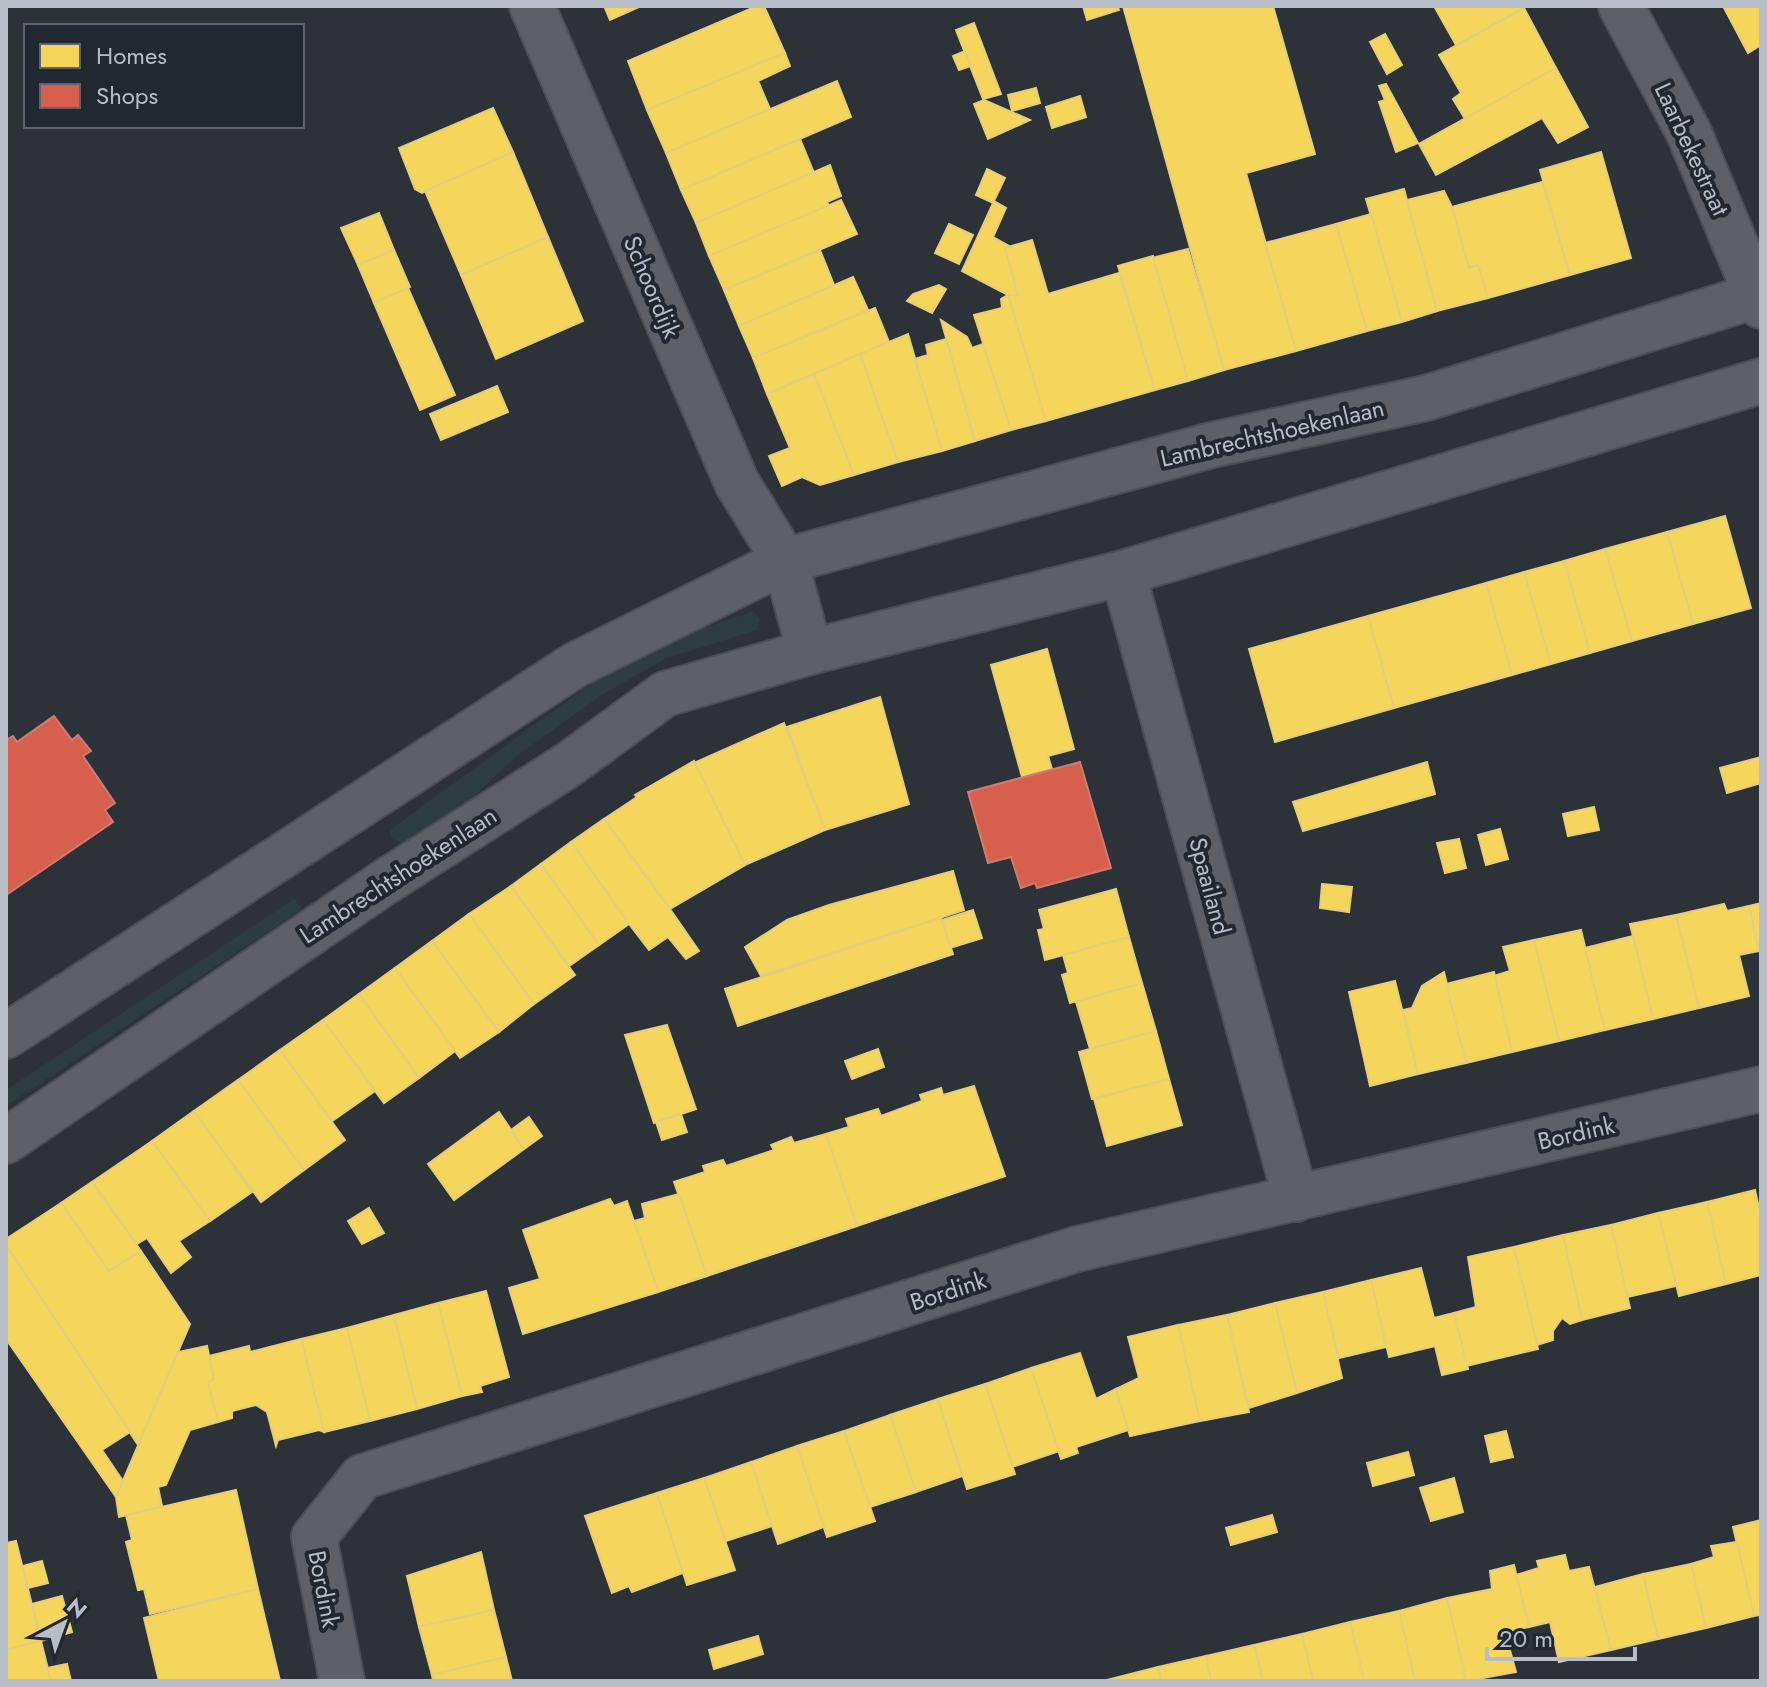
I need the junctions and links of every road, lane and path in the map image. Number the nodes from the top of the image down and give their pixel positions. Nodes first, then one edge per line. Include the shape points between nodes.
1 (532, 6) edge
2 (1621, 6) edge
3 (1760, 299) edge
4 (1761, 381) edge
5 (785, 561) junction
6 (1123, 573) junction
7 (810, 652) junction
8 (6, 1036) edge
9 (1761, 1089) edge
10 (6, 1141) edge
11 (1296, 1199) junction
12 (342, 1681) edge

1 - 5 street, Schoordijk via 737,483
2 - 3 street, Laarbekestraat via 1689,133
3 - 5 street, Lambrechtshoekenlaan via 1426,398 1212,445
4 - 6 street, Lambrechtshoekenlaan
5 - 7 street
5 - 8 street, Lambrechtshoekenlaan via 575,665
6 - 7 street, Lambrechtshoekenlaan
6 - 11 street, Spaailand
7 - 10 street, Lambrechtshoekenlaan via 665,694 568,765 385,882
9 - 11 street, Bordink
11 - 12 street, Bordink via 1077,1249 362,1477 314,1537

